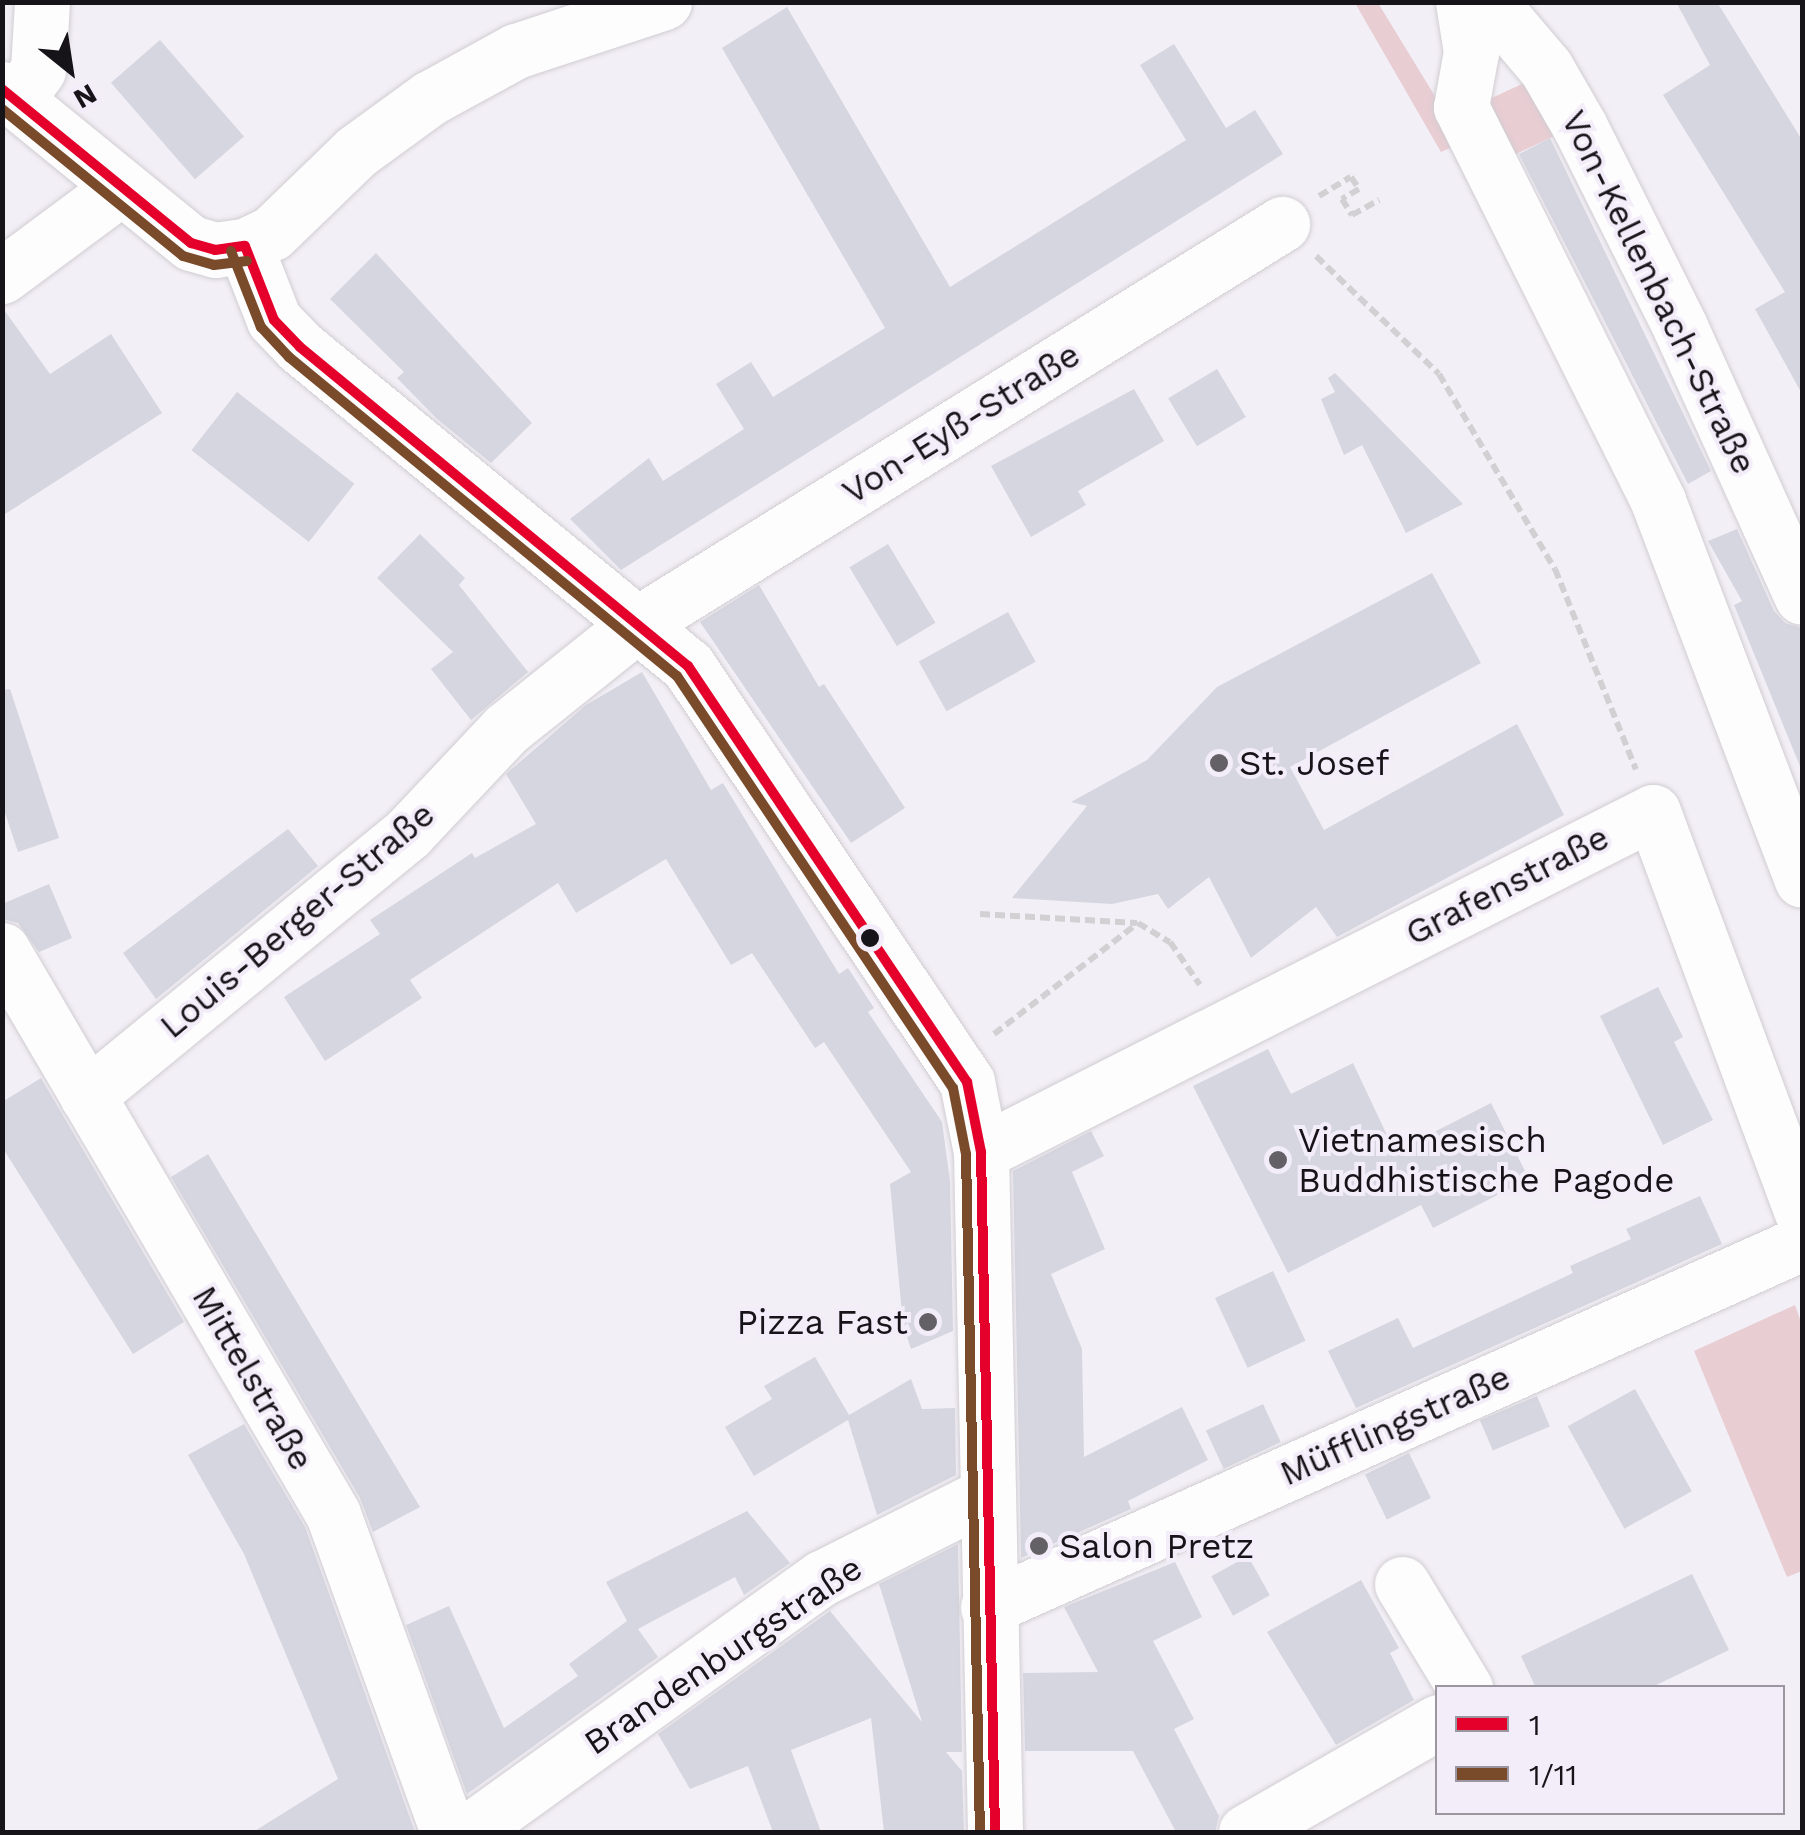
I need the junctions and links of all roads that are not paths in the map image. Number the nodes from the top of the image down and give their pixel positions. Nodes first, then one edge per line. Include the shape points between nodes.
1 (664, 2) edge
2 (1464, 2) edge
3 (1490, 2) edge
4 (45, 3) edge
5 (9, 95) edge
6 (119, 189) junction
7 (1299, 211) road end
8 (245, 246) junction
9 (2, 276) edge
10 (1802, 597) edge
11 (639, 623) junction
12 (1802, 880) edge
13 (2, 950) edge
14 (87, 1096) junction
15 (981, 1152) junction
16 (1802, 1212) edge
17 (1802, 1243) edge
18 (988, 1494) junction
19 (1402, 1584) dead end
20 (988, 1606) junction
21 (1463, 1685) edge
22 (1435, 1724) edge
23 (448, 1832) edge
24 (468, 1832) edge
25 (995, 1832) edge
26 (1246, 1832) edge

1 - 8 street via 516,51 430,98 358,151 272,233
2 - 12 street via 1471,52 1461,107 1658,501
3 - 10 street, Von-Kellenbach-Straße via 1546,68 1580,127 1697,362
4 - 5 street via 38,70
5 - 6 street
6 - 8 street via 191,242 215,250
6 - 9 street
7 - 11 street, Von-Eyß-Straße
8 - 11 street via 274,320 300,347
11 - 14 street, Louis-Berger-Straße via 506,729 409,832
11 - 15 street via 688,666 853,904 967,1082
13 - 14 street, Mittelstraße
14 - 23 street, Mittelstraße via 332,1514
15 - 16 street, Grafenstraße via 1653,812
15 - 18 street
17 - 20 street, Müfflingstraße
18 - 20 street
18 - 24 street, Brandenburgstraße via 822,1578
19 - 21 street
20 - 25 street
22 - 26 street

